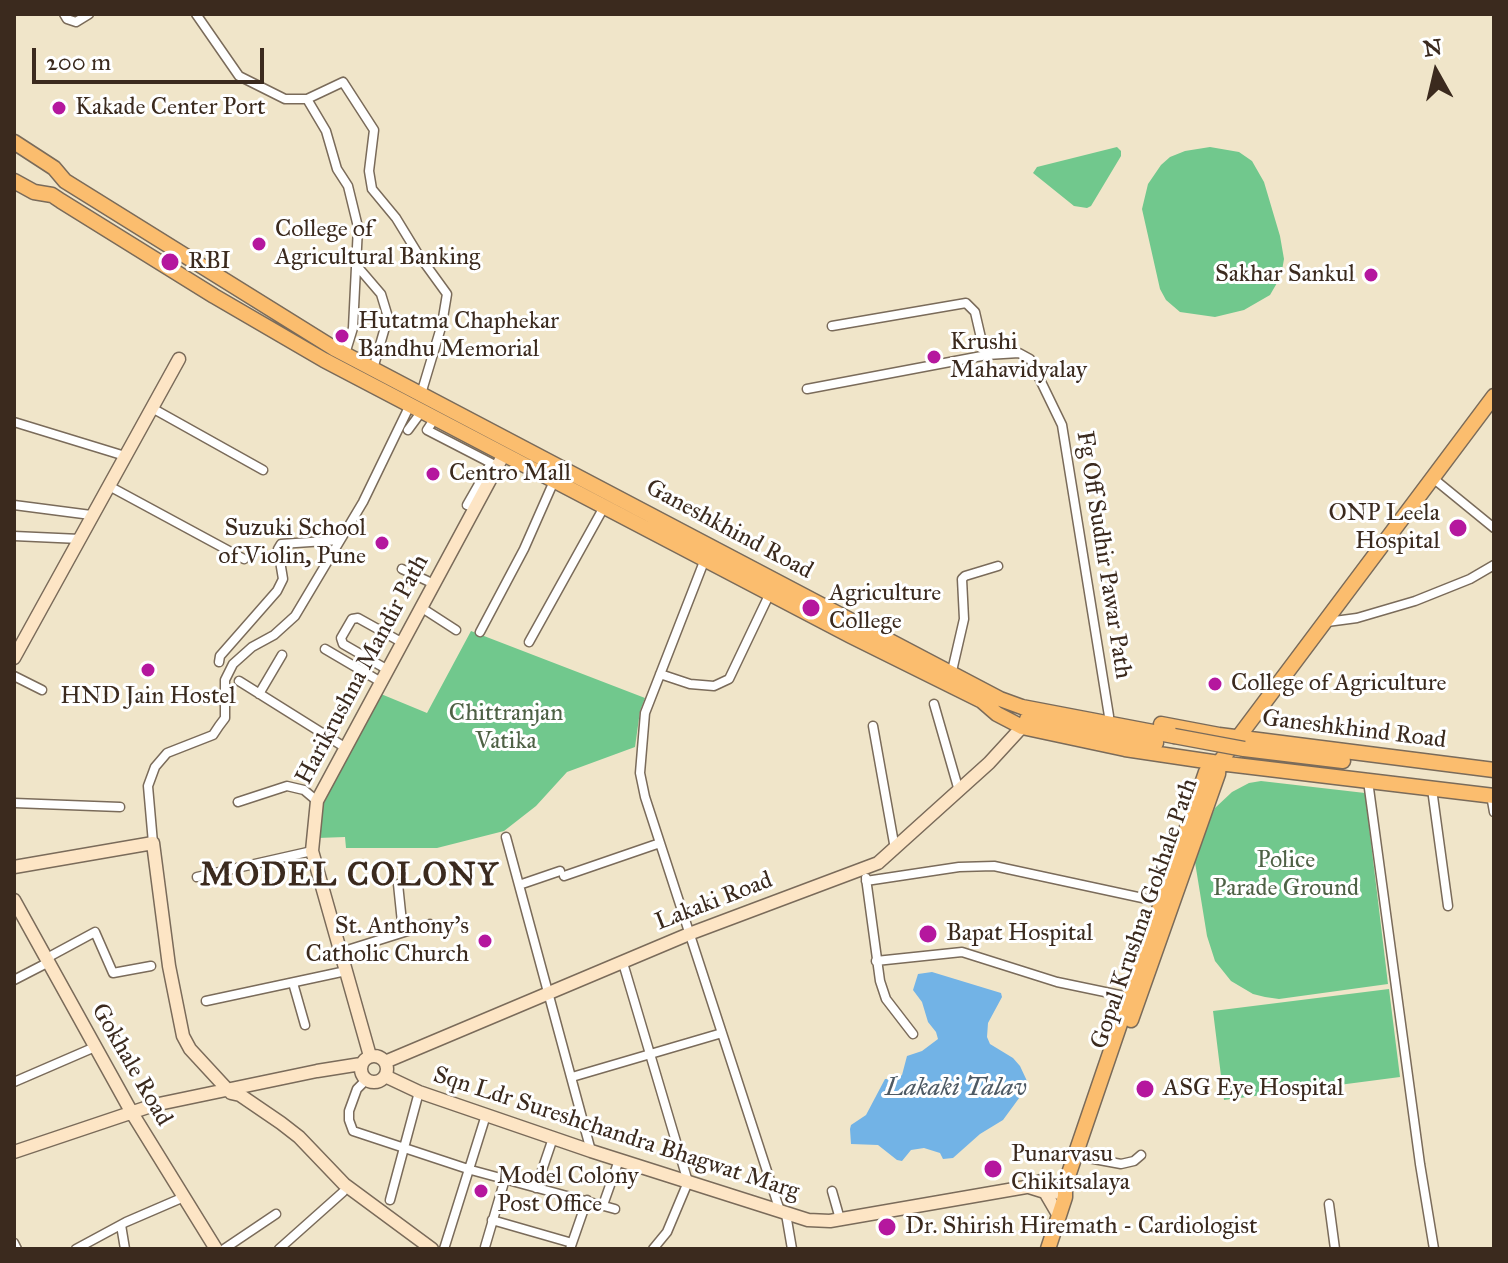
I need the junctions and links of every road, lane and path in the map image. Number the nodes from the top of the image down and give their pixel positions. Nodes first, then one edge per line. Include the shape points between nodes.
1 (64, 14) edge
2 (89, 14) edge
3 (196, 14) edge
4 (307, 99) junction
5 (14, 142) edge
6 (14, 150) edge
7 (14, 173) edge
8 (14, 181) edge
9 (65, 181) junction
10 (52, 195) junction
11 (356, 265) junction
12 (832, 326) dead end
13 (336, 355) junction
14 (987, 355) junction
15 (179, 359) dead end
16 (373, 369) junction
17 (807, 389) dead end
18 (421, 394) junction
19 (1494, 396) edge
20 (152, 408) junction
21 (422, 411) junction
22 (14, 422) edge
23 (408, 430) dead end
24 (504, 454) junction
25 (125, 456) junction
26 (263, 470) dead end
27 (1434, 479) junction
28 (554, 481) junction
29 (109, 486) junction
30 (14, 505) edge
31 (604, 507) junction
32 (475, 508) junction
33 (91, 515) junction
34 (1494, 528) edge
35 (14, 536) edge
36 (80, 539) junction
37 (340, 540) junction
38 (244, 559) dead end
39 (705, 559) junction
40 (1494, 565) edge
41 (998, 566) dead end
42 (402, 569) dead end
43 (434, 584) junction
44 (770, 593) junction
45 (422, 608) junction
46 (1326, 622) junction
47 (456, 630) dead end
48 (480, 632) dead end
49 (529, 642) dead end
50 (403, 643) junction
51 (18, 644) edge
52 (325, 649) dead end
53 (282, 655) dead end
54 (14, 658) edge
55 (219, 662) dead end
56 (952, 671) junction
57 (660, 674) junction
58 (14, 676) edge
59 (385, 676) junction
60 (239, 681) dead end
61 (42, 690) dead end
62 (260, 695) junction
63 (983, 695) junction
64 (934, 704) dead end
65 (1109, 716) junction
66 (873, 726) dead end
67 (1022, 727) junction
68 (1175, 741) junction
69 (346, 748) junction
70 (1241, 748) junction
71 (1219, 763) junction
72 (1494, 770) edge
73 (1494, 777) edge
74 (1368, 781) junction
75 (1432, 789) junction
76 (959, 791) junction
77 (1493, 793) edge
78 (317, 801) junction
79 (238, 802) dead end
80 (14, 803) edge
81 (120, 807) dead end
82 (1494, 812) edge
83 (506, 837) dead end
84 (153, 843) junction
85 (660, 843) junction
86 (895, 849) junction
87 (312, 851) junction
88 (14, 867) edge
89 (865, 875) junction
90 (197, 877) dead end
91 (398, 884) dead end
92 (519, 885) junction
93 (14, 900) edge
94 (1161, 902) junction
95 (1448, 906) dead end
96 (19, 920) edge
97 (430, 924) dead end
98 (403, 932) junction
99 (689, 934) junction
100 (341, 952) junction
101 (46, 961) junction
102 (876, 961) junction
103 (623, 963) junction
104 (151, 966) dead end
105 (346, 971) junction
106 (14, 980) edge
107 (293, 983) junction
108 (549, 994) junction
109 (1129, 997) junction
110 (206, 1001) dead end
111 (305, 1025) dead end
112 (722, 1033) junction
113 (913, 1034) dead end
114 (95, 1047) junction
115 (650, 1054) junction
116 (385, 1062) junction
117 (365, 1069) junction
118 (385, 1076) junction
119 (572, 1077) junction
120 (14, 1082) edge
121 (229, 1091) junction
122 (419, 1092) junction
123 (132, 1113) junction
124 (486, 1115) junction
125 (553, 1138) junction
126 (404, 1148) junction
127 (591, 1151) junction
128 (14, 1152) edge
129 (1141, 1155) dead end
130 (1083, 1157) junction
131 (619, 1160) junction
132 (471, 1170) junction
133 (1072, 1178) junction
134 (505, 1179) junction
135 (1041, 1181) junction
136 (688, 1182) junction
137 (1026, 1187) junction
138 (536, 1188) junction
139 (832, 1191) dead end
140 (343, 1192) junction
141 (184, 1197) junction
142 (1065, 1197) junction
143 (390, 1200) dead end
144 (587, 1200) junction
145 (1329, 1204) dead end
146 (603, 1205) junction
147 (615, 1209) dead end
148 (783, 1213) junction
149 (276, 1214) dead end
150 (1059, 1216) junction
151 (840, 1219) junction
152 (492, 1220) junction
153 (121, 1225) junction
154 (14, 1243) edge
155 (571, 1246) edge
156 (485, 1247) edge
157 (17, 1249) edge
158 (76, 1249) edge
159 (125, 1249) edge
160 (216, 1249) edge
161 (224, 1249) edge
162 (279, 1249) edge
163 (420, 1249) edge
164 (432, 1249) edge
165 (444, 1249) edge
166 (653, 1249) edge
167 (792, 1249) edge
168 (1048, 1249) edge
169 (1055, 1249) edge
170 (1335, 1249) edge
171 (1434, 1249) edge

1 - 2 street via 76,22
3 - 4 street via 239,76 285,99
4 - 11 street via 348,186 358,227
4 - 18 street via 343,82 374,130 372,189 447,294
5 - 9 main road, Ganeshkhind Road
6 - 9 main road
7 - 10 main road
8 - 10 main road, Ganeshkhind Road
9 - 13 main road, Ganeshkhind Road
10 - 13 main road, Ganeshkhind Road via 226,304
11 - 13 street via 353,328
11 - 16 street via 381,294 388,317
12 - 14 street via 966,303 975,312
13 - 16 main road, Ganeshkhind Road
13 - 21 main road, Ganeshkhind Road
14 - 17 street
14 - 65 street, Fg Off Sudhir Pawar Path via 1019,353 1030,359 1062,425
15 - 20 street
16 - 18 main road, Ganeshkhind Road
18 - 56 main road, Ganeshkhind Road
19 - 27 main road
20 - 25 street
20 - 26 street
21 - 23 street
21 - 24 main road, Ganeshkhind Road
21 - 32 street via 427,430 491,463 467,505
21 - 37 street
22 - 25 street
24 - 28 main road, Ganeshkhind Road
24 - 32 street, Harikrushna Mandir Path
25 - 29 street
27 - 34 street
27 - 46 main road
28 - 31 main road, Ganeshkhind Road
28 - 48 street
29 - 33 street
29 - 38 street
30 - 33 street
31 - 39 main road, Ganeshkhind Road
31 - 49 street
32 - 43 street, Harikrushna Mandir Path
33 - 36 street
35 - 36 street
36 - 51 street
37 - 55 street via 281,544 283,579 277,591
37 - 84 street via 295,616 233,664 225,680 225,718 213,735 167,753 155,767 148,786
39 - 44 main road, Ganeshkhind Road
39 - 57 street
40 - 46 street via 1415,601
41 - 56 street via 962,579 964,619
42 - 43 street
43 - 45 street, Harikrushna Mandir Path
44 - 57 street via 729,679 714,686
44 - 63 main road, Ganeshkhind Road
45 - 47 street
45 - 50 street, Harikrushna Mandir Path
46 - 70 main road
50 - 59 street, Harikrushna Mandir Path
50 - 59 street via 358,618 341,638
51 - 54 street
52 - 59 street
53 - 62 street
56 - 63 main road, Ganeshkhind Road
57 - 85 street via 645,713 640,773
58 - 61 street
59 - 69 street, Harikrushna Mandir Path
60 - 62 street
62 - 69 street
63 - 65 main road, Ganeshkhind Road
63 - 67 main road, Ganeshkhind Road via 997,714
63 - 68 main road via 1018,717
64 - 76 street
65 - 68 main road, Ganeshkhind Road
66 - 86 street
67 - 68 main road, Ganeshkhind Road
67 - 76 street, Lakaki Road
68 - 70 main road
68 - 70 main road, Ganeshkhind Road
68 - 71 main road, Ganeshkhind Road
69 - 78 street, Harikrushna Mandir Path
70 - 71 main road
70 - 72 main road, Ganeshkhind Road
70 - 73 main road
70 - 77 main road
71 - 74 main road, Ganeshkhind Road
71 - 94 main road, Gopal Krushna Gokhale Path via 1206,772
71 - 130 main road, Gopal Krushna Gokhale Path
74 - 75 main road, Ganeshkhind Road
74 - 171 street
75 - 77 main road, Ganeshkhind Road
75 - 95 street
76 - 86 street, Lakaki Road
77 - 82 street
78 - 79 street via 304,790 287,786
78 - 87 street, Harikrushna Mandir Path
80 - 81 street
83 - 92 street
84 - 88 street
84 - 121 street via 183,1036
85 - 92 street
85 - 99 street
86 - 89 street, Lakaki Road
87 - 90 street
87 - 100 street, Harikrushna Mandir Path
89 - 94 street via 994,866
89 - 99 street, Lakaki Road
89 - 102 street
91 - 98 street
92 - 108 street
93 - 96 street, Gokhale Road
94 - 109 main road, Gopal Krushna Gokhale Path
96 - 101 street, Gokhale Road
97 - 98 street
98 - 100 street
99 - 103 street, Lakaki Road
99 - 112 street
100 - 105 street, Harikrushna Mandir Path
101 - 104 street via 95,932 113,973
101 - 106 street
101 - 114 street, Gokhale Road
102 - 109 street via 962,952 1057,982
102 - 113 street via 886,999
103 - 108 street, Lakaki Road
103 - 115 street
105 - 107 street
105 - 117 street, Harikrushna Mandir Path
107 - 110 street
107 - 111 street
108 - 116 street, Lakaki Road
108 - 119 street
109 - 133 main road, Gopal Krushna Gokhale Path
112 - 115 street
112 - 148 street
114 - 120 street
114 - 123 street, Gokhale Road
115 - 119 street
115 - 136 street
116 - 117 street via 377,1056
116 - 118 street
117 - 118 street via 376,1082
117 - 121 street
117 - 126 street via 349,1111 353,1131
118 - 122 street, Sqn Ldr Sureshchandra Bhagwat Marg
119 - 127 street
121 - 123 street
121 - 140 street via 294,1142
121 - 164 street via 299,1137 344,1184
122 - 124 street, Sqn Ldr Sureshchandra Bhagwat Marg
122 - 126 street
123 - 128 street
123 - 141 street, Gokhale Road
124 - 125 street, Sqn Ldr Sureshchandra Bhagwat Marg
124 - 132 street
125 - 127 street, Sqn Ldr Sureshchandra Bhagwat Marg
125 - 138 street
126 - 132 street
126 - 143 street
127 - 131 street, Sqn Ldr Sureshchandra Bhagwat Marg
129 - 130 street via 1121,1164
130 - 133 main road, Gopal Krushna Gokhale Path
131 - 136 street, Sqn Ldr Sureshchandra Bhagwat Marg
131 - 146 street
132 - 134 street
132 - 165 street
133 - 135 street, Sqn Ldr Sureshchandra Bhagwat Marg
133 - 142 main road, Gopal Krushna Gokhale Path
134 - 138 street
134 - 152 street
135 - 137 street, Sqn Ldr Sureshchandra Bhagwat Marg
135 - 142 street
136 - 148 street, Sqn Ldr Sureshchandra Bhagwat Marg
136 - 166 street via 667,1232
137 - 150 street via 1045,1192
137 - 151 street, Sqn Ldr Sureshchandra Bhagwat Marg
138 - 144 street
139 - 151 street
140 - 162 street
140 - 163 street
141 - 153 street
141 - 160 street, Gokhale Road
142 - 150 main road, Gopal Krushna Gokhale Path
142 - 169 main road, Gopal Krushna Gokhale Path via 1070,1203
144 - 146 street
144 - 155 street
145 - 170 street
146 - 147 street
148 - 151 street, Sqn Ldr Sureshchandra Bhagwat Marg via 808,1220
148 - 167 street
149 - 161 street
150 - 168 main road, Gopal Krushna Gokhale Path
152 - 155 street
152 - 156 street
153 - 158 street
153 - 159 street
154 - 157 street

